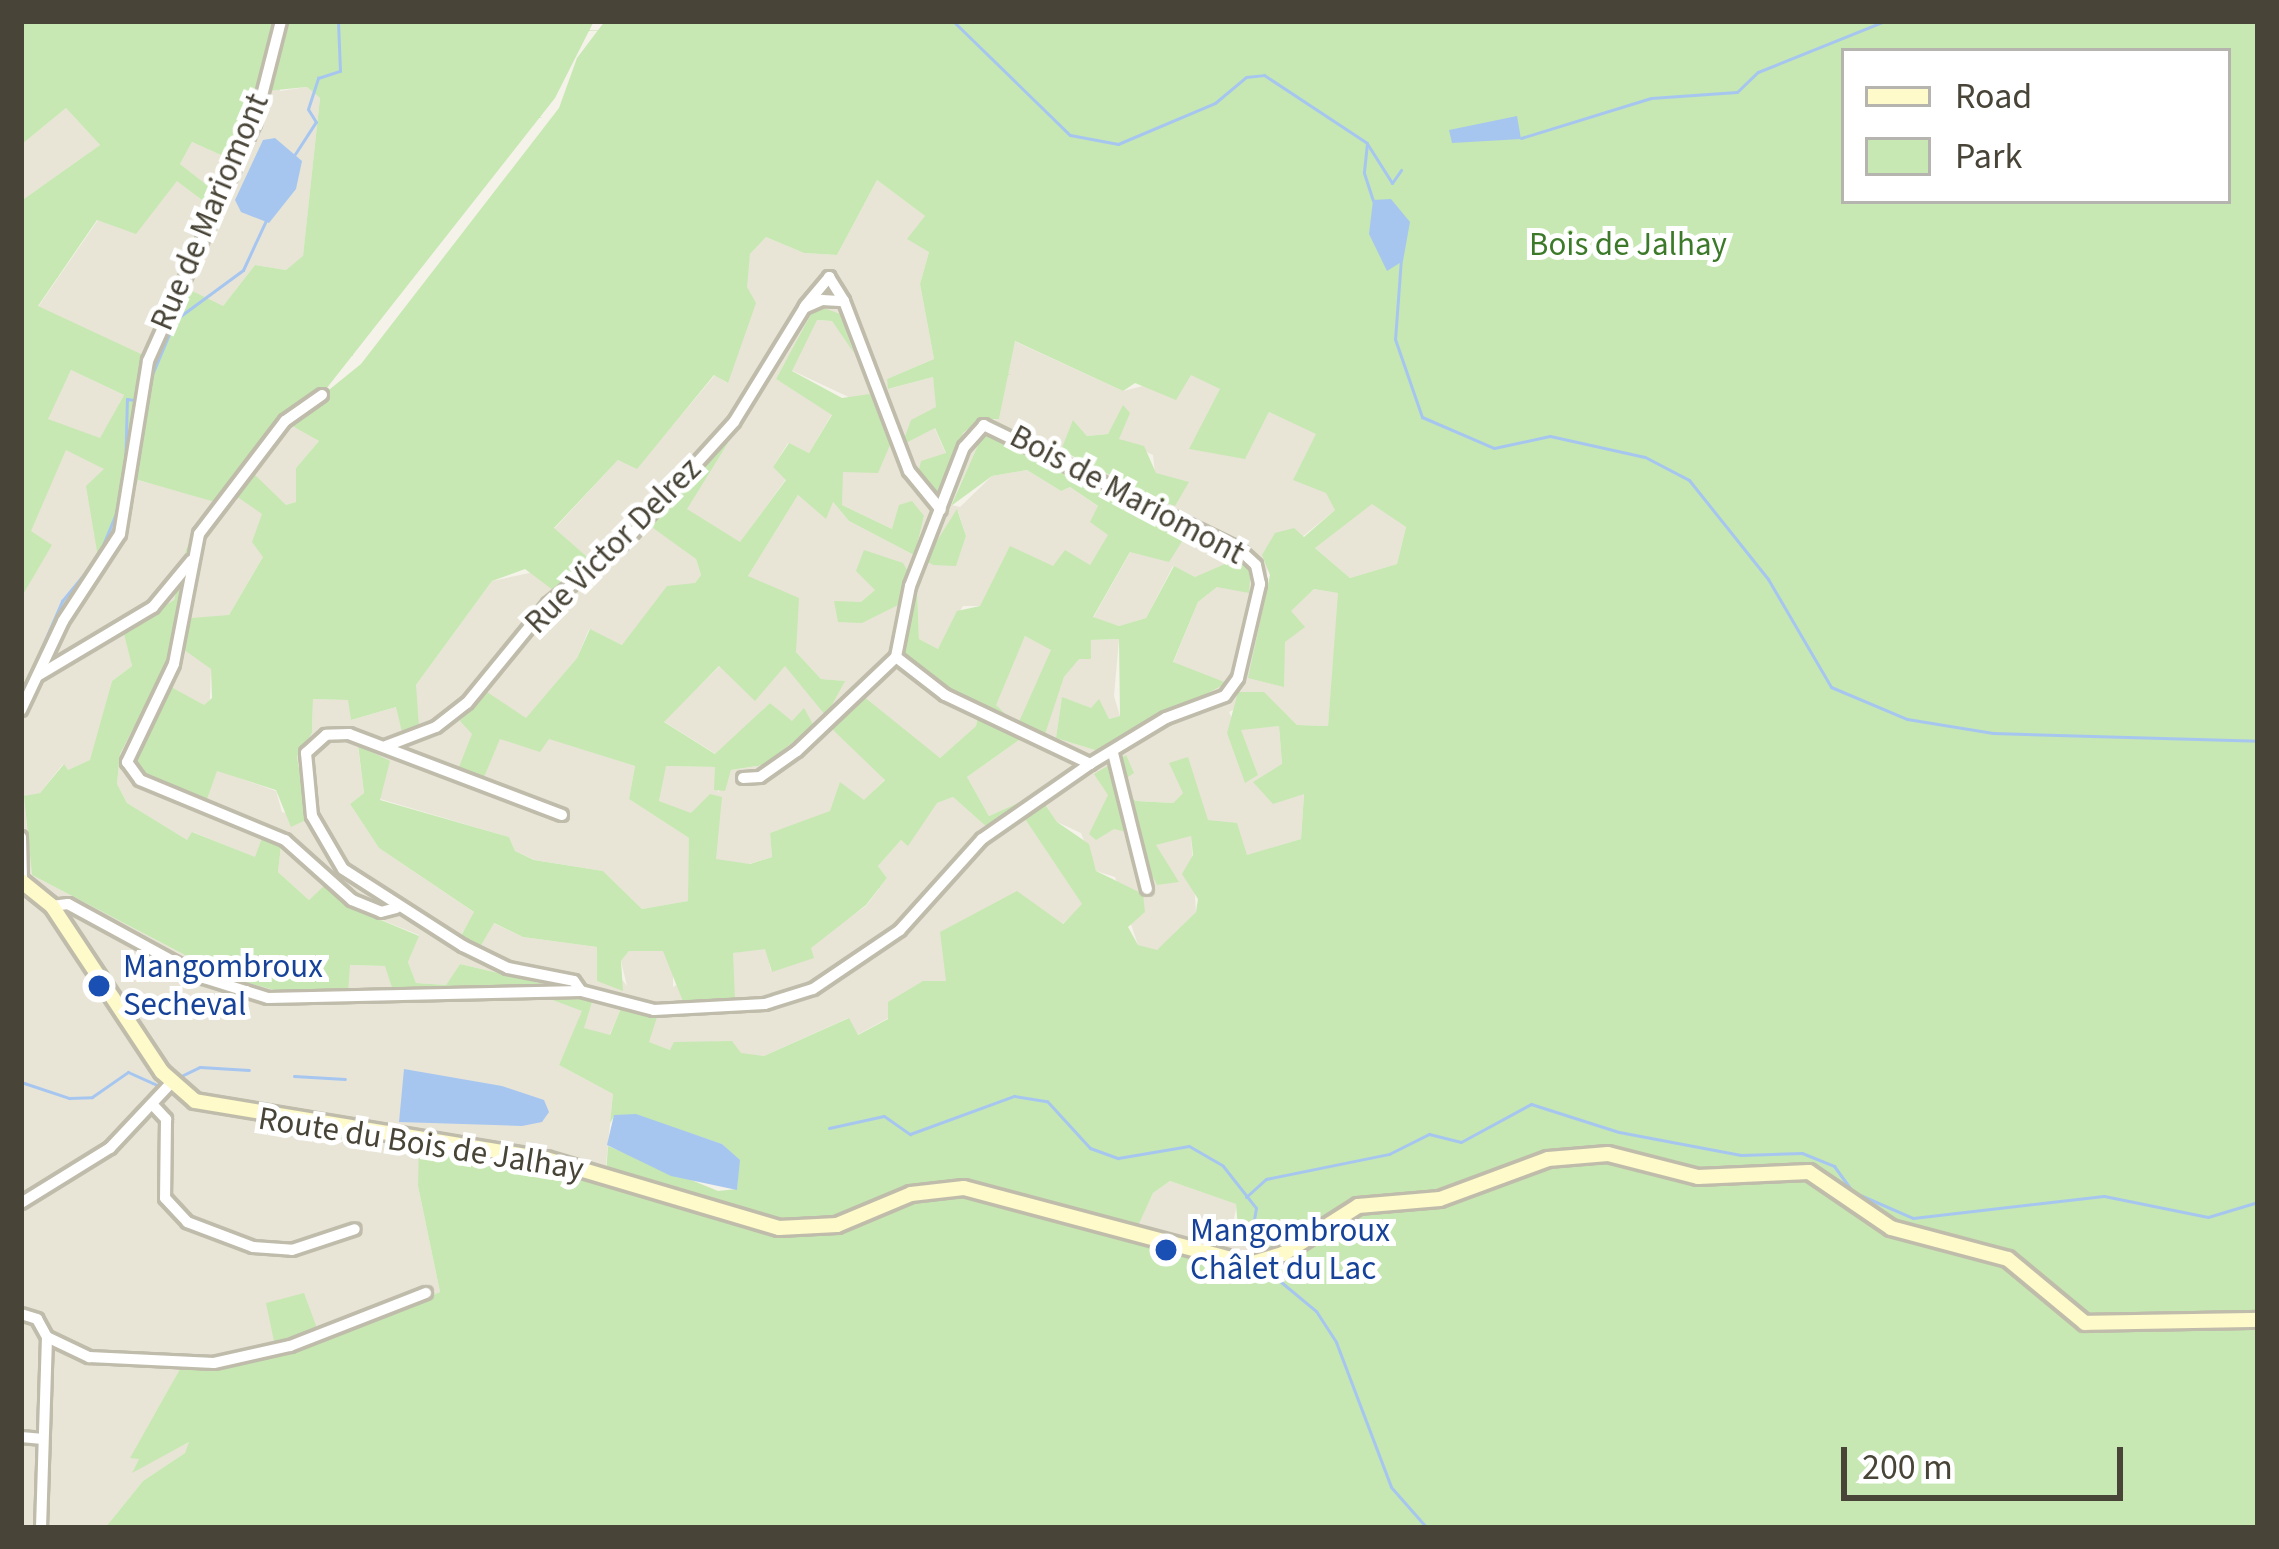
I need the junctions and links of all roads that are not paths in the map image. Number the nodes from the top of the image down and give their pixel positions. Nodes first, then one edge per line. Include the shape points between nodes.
1 (280, 21) edge
2 (844, 301) junction
3 (804, 308) junction
4 (322, 395) dead end
5 (940, 510) junction
6 (191, 561) junction
7 (896, 658) junction
8 (36, 677) junction
9 (21, 710) edge
10 (386, 746) junction
11 (1113, 753) junction
12 (1090, 764) junction
13 (742, 778) dead end
14 (562, 815) dead end
15 (21, 836) edge
16 (22, 881) edge
17 (1148, 889) dead end
18 (52, 905) junction
19 (396, 908) junction
20 (581, 991) junction
21 (166, 1077) junction
22 (152, 1104) junction
23 (21, 1203) edge
24 (355, 1229) dead end
25 (426, 1293) dead end
26 (21, 1314) edge
27 (2258, 1320) edge
28 (47, 1337) junction
29 (21, 1438) edge
30 (43, 1439) junction
31 (40, 1528) edge

1 - 8 street, Rue de Mariomont via 255,122 148,361 120,534
2 - 3 street
2 - 3 street via 829,277
2 - 5 street via 909,471
3 - 10 street, Rue Victor Delrez via 734,422 626,541 548,604 452,717
4 - 6 street via 285,422 214,509
5 - 7 street, Bois de Mariomont via 905,598
5 - 11 street, Bois de Mariomont via 964,447 975,431 996,424 1239,549 1256,566 1259,584 1232,691 1138,732
6 - 8 street via 153,607
6 - 19 street via 174,664 129,748 129,768 167,793 285,840 368,908
7 - 12 street via 945,694
7 - 13 street via 797,751 760,777
8 - 9 street, Rue de Mariomont
10 - 14 street
10 - 19 street via 326,735 310,746 304,767 323,843
11 - 12 street, Bois de Mariomont
11 - 17 street
12 - 20 street, Bois de Mariomont via 982,839 900,930 813,988 709,1012 654,1010
15 - 16 street
16 - 18 main road
18 - 20 street, Bois de Mariomont via 68,904 204,978 268,998
18 - 21 main road
19 - 20 street via 508,968 566,978
21 - 22 street
21 - 27 main road, Route du Bois de Jalhay via 231,1112 546,1159 779,1228 837,1226 911,1194 964,1188 1244,1264 1283,1254 1358,1206 1440,1199 1548,1160 1608,1154 1698,1177 1809,1172 1891,1228 2008,1259 2085,1323
22 - 23 street via 110,1148
22 - 24 street via 166,1119 165,1198 187,1222 253,1247 292,1250
25 - 28 street via 290,1346 214,1363 88,1357
26 - 28 street via 38,1319
28 - 30 street
29 - 30 street
30 - 31 street

